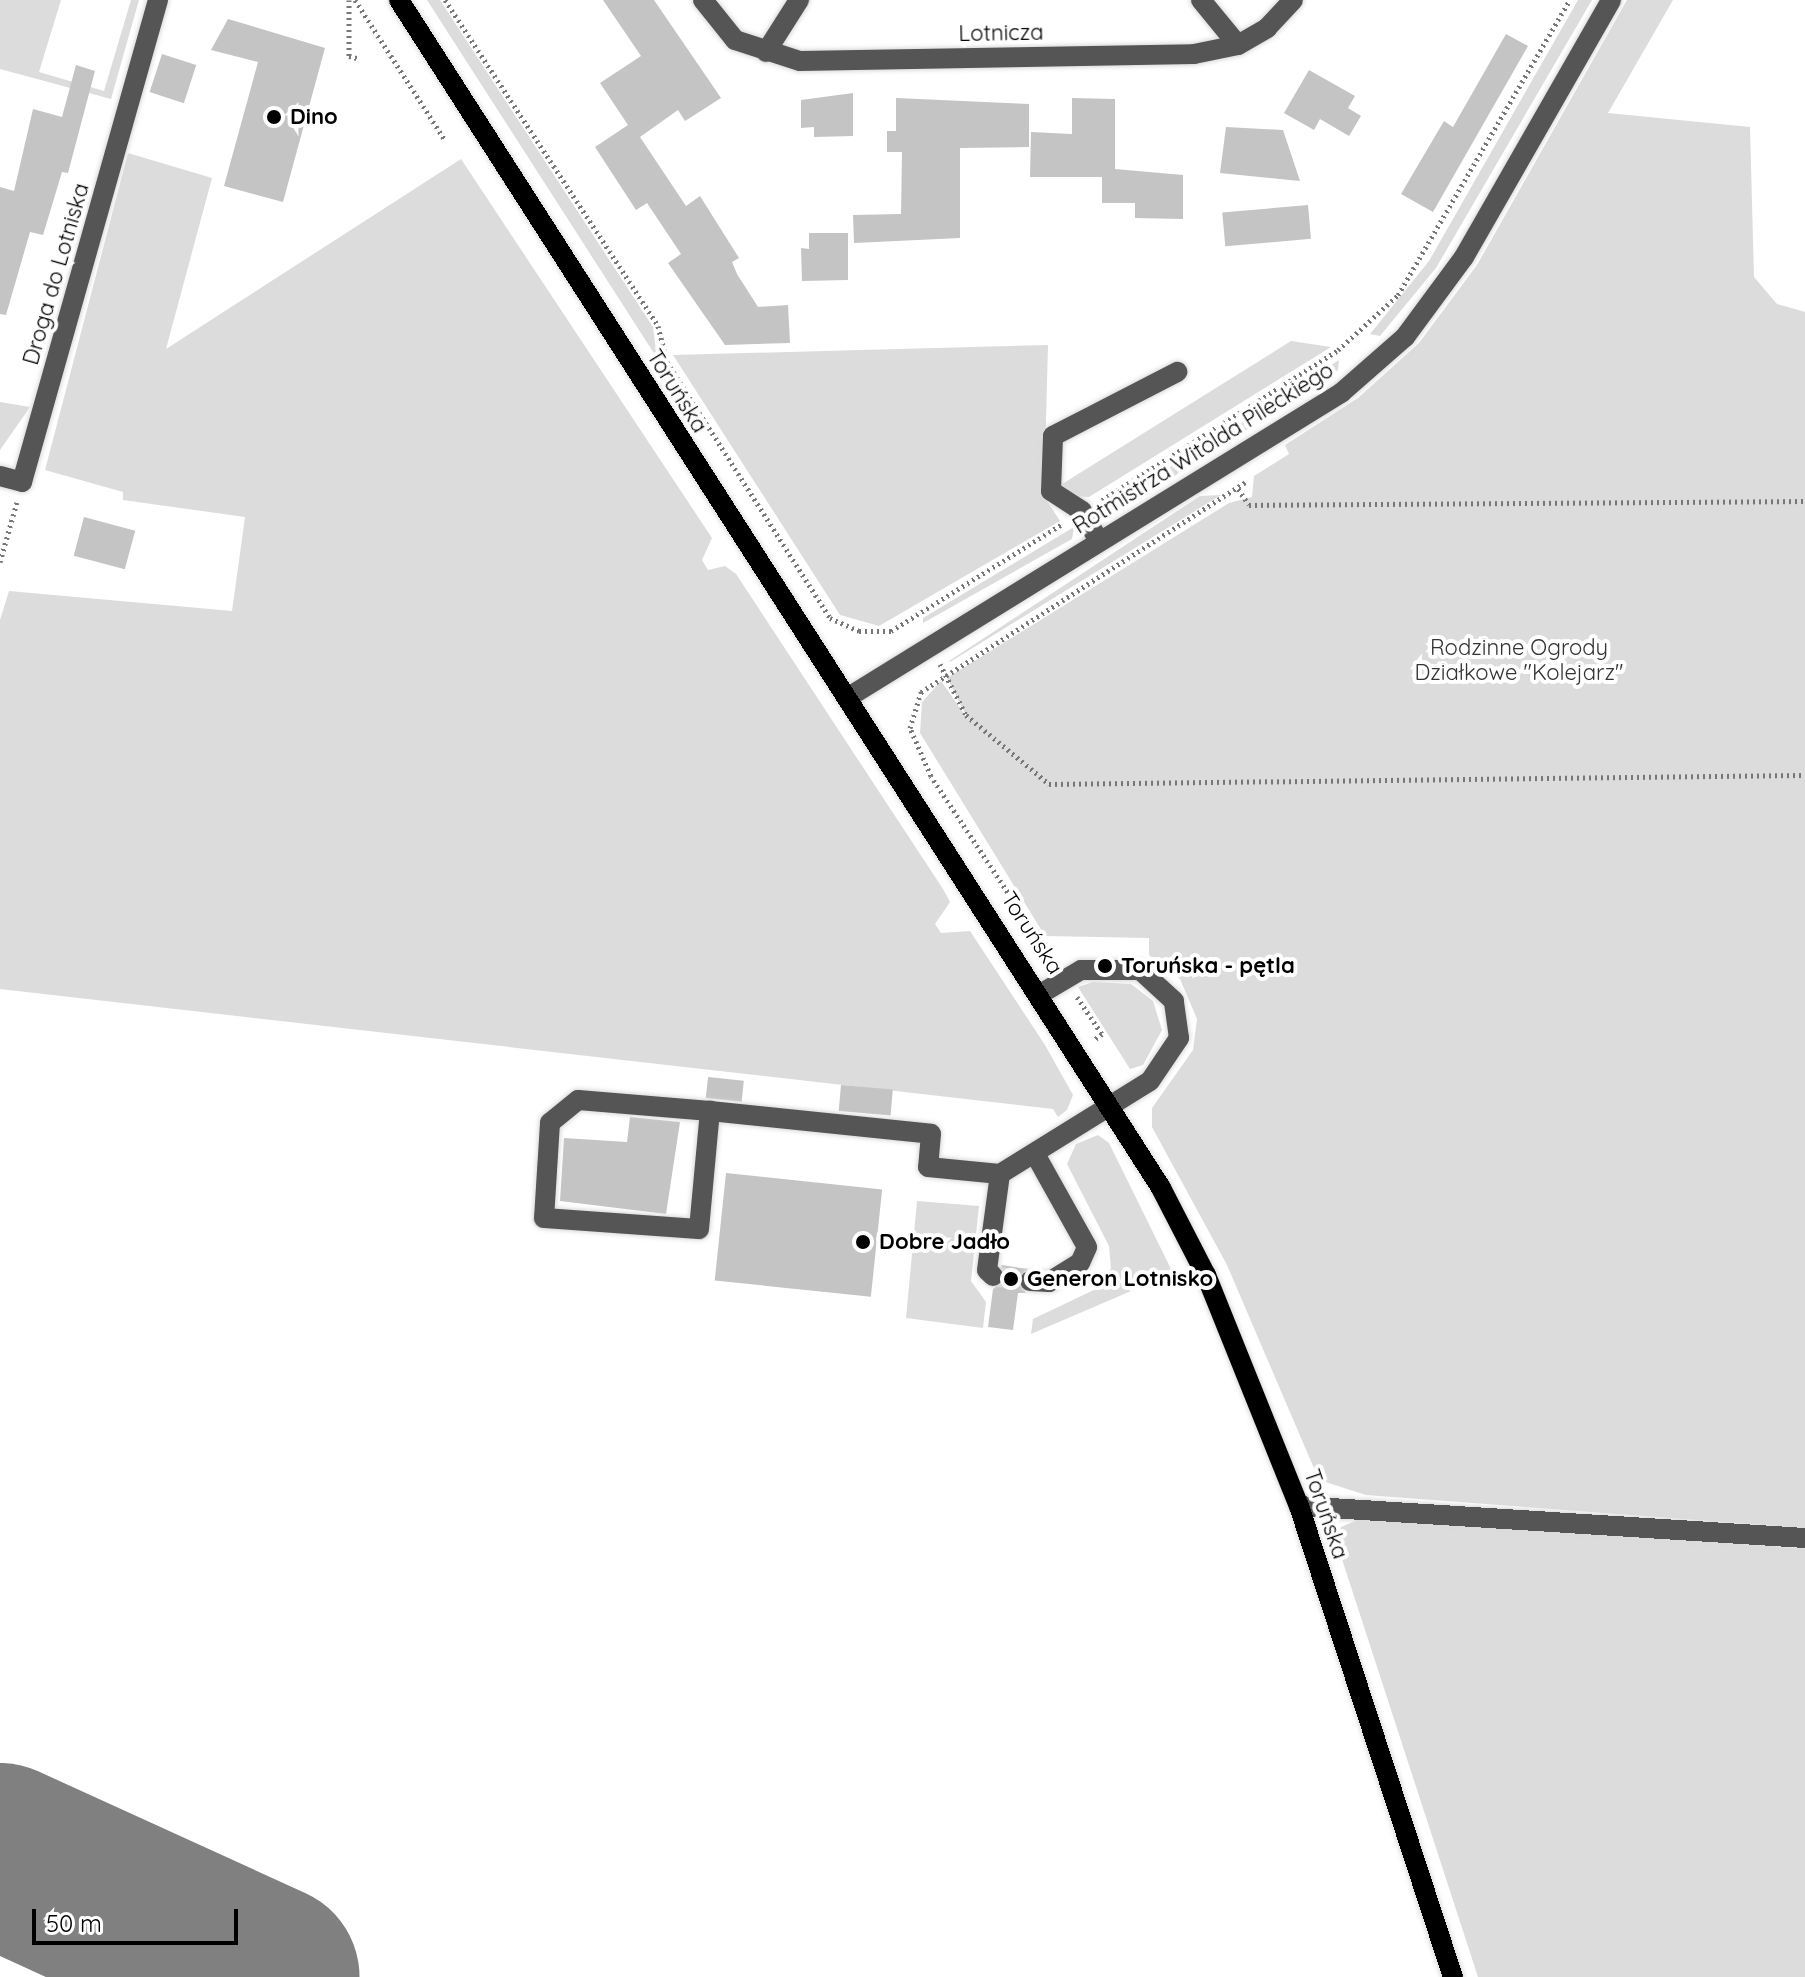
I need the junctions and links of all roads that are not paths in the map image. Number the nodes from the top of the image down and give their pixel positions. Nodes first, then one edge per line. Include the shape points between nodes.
1 (158, 0) edge
2 (399, 0) edge
3 (703, 0) edge
4 (799, 0) edge
5 (1201, 0) edge
6 (1293, 0) edge
7 (1611, 0) edge
8 (1238, 45) junction
9 (766, 52) junction
10 (1177, 372) dead end
11 (0, 476) edge
12 (1099, 541) junction
13 (847, 698) junction
14 (1042, 993) junction
15 (1113, 1104) junction
16 (710, 1111) junction
17 (1035, 1154) junction
18 (1000, 1174) junction
19 (993, 1276) dead end
20 (1030, 1281) tunnel mouth
21 (1299, 1506) junction
22 (1805, 1538) edge
23 (1453, 1977) edge

1 - 11 street, Droga do Lotniska via 22,482
2 - 13 main road, Toruńska
3 - 9 street, Lotnicza via 735,40
4 - 9 street
5 - 8 street
6 - 8 street, Lotnicza via 1267,28
7 - 12 street, Rotmistrza Witolda Pileckiego via 1464,257 1405,337 1341,393
8 - 9 street, Lotnicza via 1194,54 815,60
10 - 12 street via 1053,436 1051,491 1082,511
12 - 13 street, Rotmistrza Witolda Pileckiego
13 - 14 main road, Toruńska
14 - 15 main road, Toruńska
14 - 15 street via 1105,966 1140,970 1160,982 1179,1012 1168,1064
15 - 17 street
15 - 21 main road, Toruńska via 1206,1275
16 - 16 street via 699,1229 544,1218 550,1123 578,1100
16 - 18 street via 931,1134 928,1167
17 - 18 street
17 - 20 street via 1087,1247 1080,1263 1049,1282
18 - 19 street via 987,1270
21 - 22 street
21 - 23 main road, Toruńska

